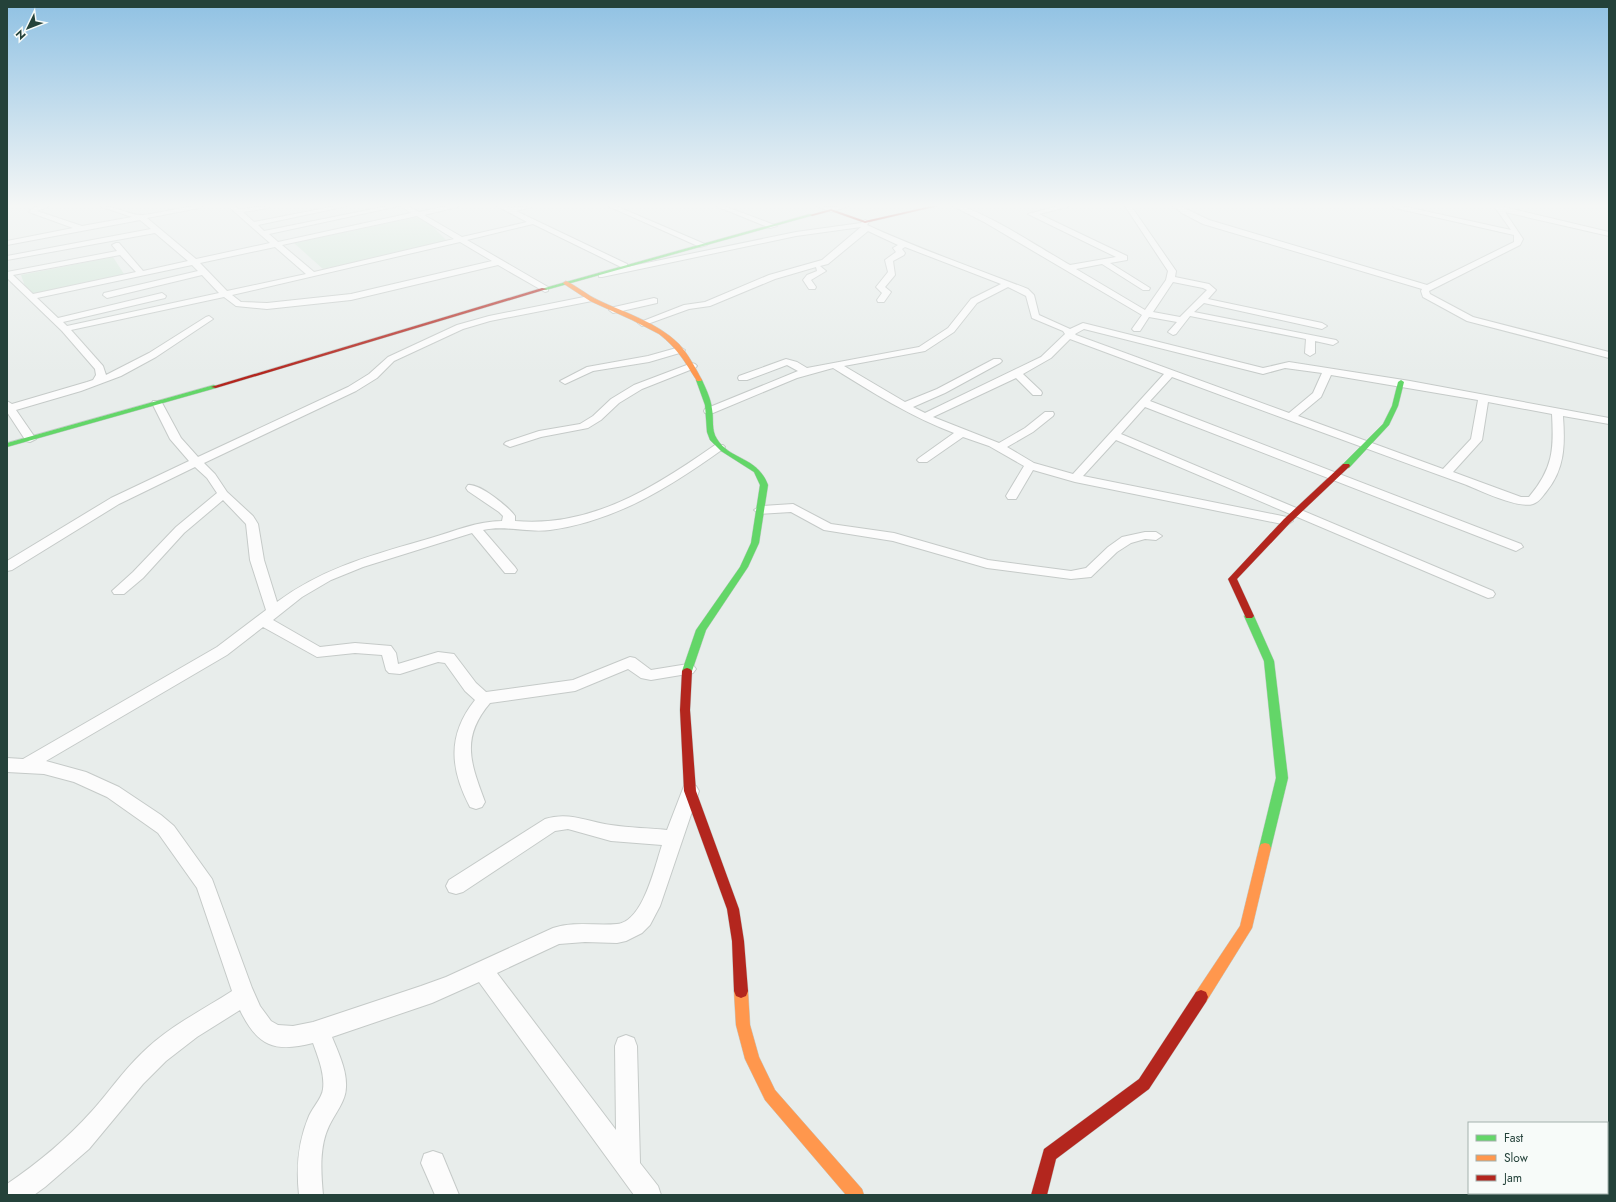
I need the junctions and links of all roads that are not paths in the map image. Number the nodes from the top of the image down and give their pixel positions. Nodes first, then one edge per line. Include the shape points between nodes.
1 (69, 262) edge
2 (131, 262) edge
3 (194, 262) joint
4 (297, 262) edge
5 (367, 262) edge
6 (499, 262) joint
7 (616, 262) edge
8 (638, 262) edge
9 (664, 262) edge
10 (822, 262) edge
11 (890, 262) edge
12 (953, 262) edge
13 (1059, 262) edge
14 (1103, 262) joint
15 (1166, 262) edge
16 (1341, 262) edge
17 (1479, 262) edge
18 (814, 265) junction
19 (624, 266) junction
20 (1069, 268) junction
21 (205, 272) junction
22 (141, 273) junction
23 (7, 274) edge
24 (312, 275) junction
25 (586, 277) junction
26 (1170, 279) junction
27 (566, 283) junction
28 (1007, 284) junction
29 (812, 287) dead end
30 (1146, 288) dead end
31 (1428, 288) junction
32 (545, 289) junction
33 (225, 294) junction
34 (107, 295) dead end
35 (162, 296) dead end
36 (31, 297) junction
37 (589, 299) junction
38 (882, 300) dead end
39 (1203, 300) junction
40 (654, 301) dead end
41 (613, 310) junction
42 (1146, 314) junction
43 (1185, 316) junction
44 (209, 319) dead end
45 (56, 321) junction
46 (642, 323) junction
47 (1322, 326) dead end
48 (65, 329) junction
49 (1137, 329) dead end
50 (1173, 332) dead end
51 (1070, 334) junction
52 (1311, 338) junction
53 (1332, 342) dead end
54 (680, 350) junction
55 (1310, 353) dead end
56 (1609, 355) edge
57 (997, 362) dead end
58 (836, 365) junction
59 (692, 366) junction
60 (1328, 371) junction
61 (806, 372) junction
62 (1170, 373) junction
63 (1017, 374) junction
64 (742, 378) dead end
65 (97, 381) junction
66 (565, 381) dead end
67 (1401, 382) junction
68 (1037, 393) dead end
69 (1484, 397) junction
70 (1143, 402) junction
71 (157, 403) junction
72 (8, 406) edge
73 (905, 406) junction
74 (1557, 411) junction
75 (709, 412) junction
76 (1049, 414) dead end
77 (925, 417) junction
78 (1291, 417) junction
79 (1609, 421) edge
80 (961, 433) junction
81 (1114, 435) junction
82 (30, 439) junction
83 (510, 444) dead end
84 (1366, 444) junction
85 (7, 445) edge
86 (719, 447) junction
87 (1000, 447) junction
88 (923, 460) dead end
89 (196, 462) junction
90 (1030, 465) junction
91 (1445, 474) junction
92 (1335, 477) junction
93 (1075, 478) junction
94 (472, 488) dead end
95 (223, 494) junction
96 (1012, 496) dead end
97 (760, 510) junction
98 (1292, 517) junction
99 (508, 523) junction
100 (474, 528) junction
101 (1156, 536) dead end
102 (1516, 548) dead end
103 (7, 567) edge
104 (510, 570) dead end
105 (119, 591) dead end
106 (1488, 594) dead end
107 (269, 617) junction
108 (688, 669) junction
109 (485, 698) junction
110 (26, 764) junction
111 (7, 765) edge
112 (690, 791) junction
113 (476, 802) dead end
114 (673, 838) junction
115 (456, 886) dead end
116 (483, 971) junction
117 (244, 996) junction
118 (320, 1030) junction
119 (626, 1046) dead end
120 (433, 1163) dead end
121 (628, 1166) junction
122 (853, 1194) edge
123 (13, 1195) edge
124 (311, 1195) edge
125 (447, 1195) edge
126 (649, 1195) edge
127 (1039, 1195) edge

1 - 23 street
2 - 22 street
3 - 21 street
3 - 22 street
4 - 24 street
5 - 24 street
6 - 32 street
6 - 33 street via 368,294 331,300 251,306 239,304
7 - 19 street
8 - 19 street
9 - 25 street
10 - 18 street
11 - 38 street via 893,267 892,276 880,287 887,292
12 - 28 street
13 - 20 street
14 - 20 street
14 - 30 street
15 - 26 street via 1172,271
16 - 31 street
17 - 31 street
18 - 29 street via 822,271 807,280
18 - 46 street via 764,280 708,304 687,307
19 - 25 street
20 - 42 street
21 - 33 street
21 - 34 street
22 - 36 street
23 - 36 street
24 - 33 street
25 - 27 street
26 - 39 street via 1210,288 1211,292
26 - 42 street
27 - 32 street
27 - 37 street
28 - 51 street via 1029,294 1035,316 1066,329
28 - 58 street via 974,301 951,330 922,349
31 - 56 street via 1425,291 1426,295 1470,319
32 - 71 street
33 - 48 street
35 - 45 street
36 - 45 street
37 - 41 street
37 - 89 street via 460,327 391,359 373,376 352,389
39 - 43 street
39 - 47 street
40 - 41 street
41 - 46 street
42 - 43 street
42 - 49 street
43 - 50 street
43 - 52 street
44 - 65 street via 146,358
45 - 48 street
46 - 54 street via 662,334
48 - 65 street via 100,368 101,375
51 - 60 street via 1083,326 1264,371 1271,371 1284,365
51 - 62 street via 1079,340
51 - 63 street via 1060,340 1046,358
52 - 53 street
52 - 55 street
54 - 59 street
54 - 66 street via 649,359 590,369
57 - 73 street via 941,391
58 - 61 street
58 - 73 street
59 - 75 street
59 - 83 street via 638,387 615,401 584,426 539,434
60 - 67 street
60 - 78 street via 1317,394
61 - 64 street via 786,362
61 - 75 street
62 - 70 street
62 - 78 street
63 - 68 street
63 - 77 street
65 - 72 street
67 - 69 street
67 - 84 street via 1386,425
69 - 74 street
69 - 91 street via 1476,440
70 - 81 street
70 - 92 street
71 - 82 street
71 - 89 street via 176,438
72 - 82 street
73 - 77 street
74 - 79 street
74 - 91 street via 1559,459 1556,468 1533,500 1528,502 1513,499
75 - 86 street via 709,431
76 - 87 street via 1029,430
77 - 80 street
78 - 84 street
80 - 87 street
80 - 88 street
81 - 93 street
81 - 98 street
82 - 85 street
84 - 91 street
84 - 92 street
86 - 97 street via 758,470 762,476 764,484
86 - 99 street via 664,486 603,515 548,526
87 - 90 street
89 - 95 street via 211,476
89 - 103 street via 115,501
90 - 93 street
90 - 96 street
92 - 98 street
92 - 102 street
93 - 98 street
94 - 99 street via 503,509 509,516
95 - 105 street via 180,530 138,575
95 - 107 street via 249,518 252,524
97 - 101 street via 793,508 828,527 894,537 987,564 1071,574 1086,574 1091,571 1123,541 1137,536
97 - 108 street via 755,544 744,567 701,630
98 - 106 street
98 - 127 street via 1232,579 1269,661 1282,778 1246,928 1144,1084 1050,1154
99 - 100 street
100 - 104 street
100 - 107 street via 358,564 326,577 311,585
107 - 109 street via 317,652 356,648 386,650 394,669 438,657 449,658 478,696
107 - 110 street via 222,651
108 - 109 street via 651,675 630,662 575,685
108 - 112 street via 685,710
109 - 113 street via 472,714 463,744 463,764
110 - 111 street
110 - 117 street via 94,781 128,800 164,828 205,885
112 - 114 street
112 - 122 street via 733,909 738,941 743,1025 752,1059 770,1095
114 - 115 street via 611,833 568,822 551,824
114 - 116 street via 650,906 636,928 625,933 563,934
116 - 118 street via 413,999
116 - 121 street
117 - 118 street via 260,1026 272,1035 288,1037
117 - 123 street via 171,1041 157,1053 66,1155
118 - 124 street via 335,1086 333,1096 319,1122 310,1152 308,1165
119 - 121 street
120 - 125 street
121 - 126 street

